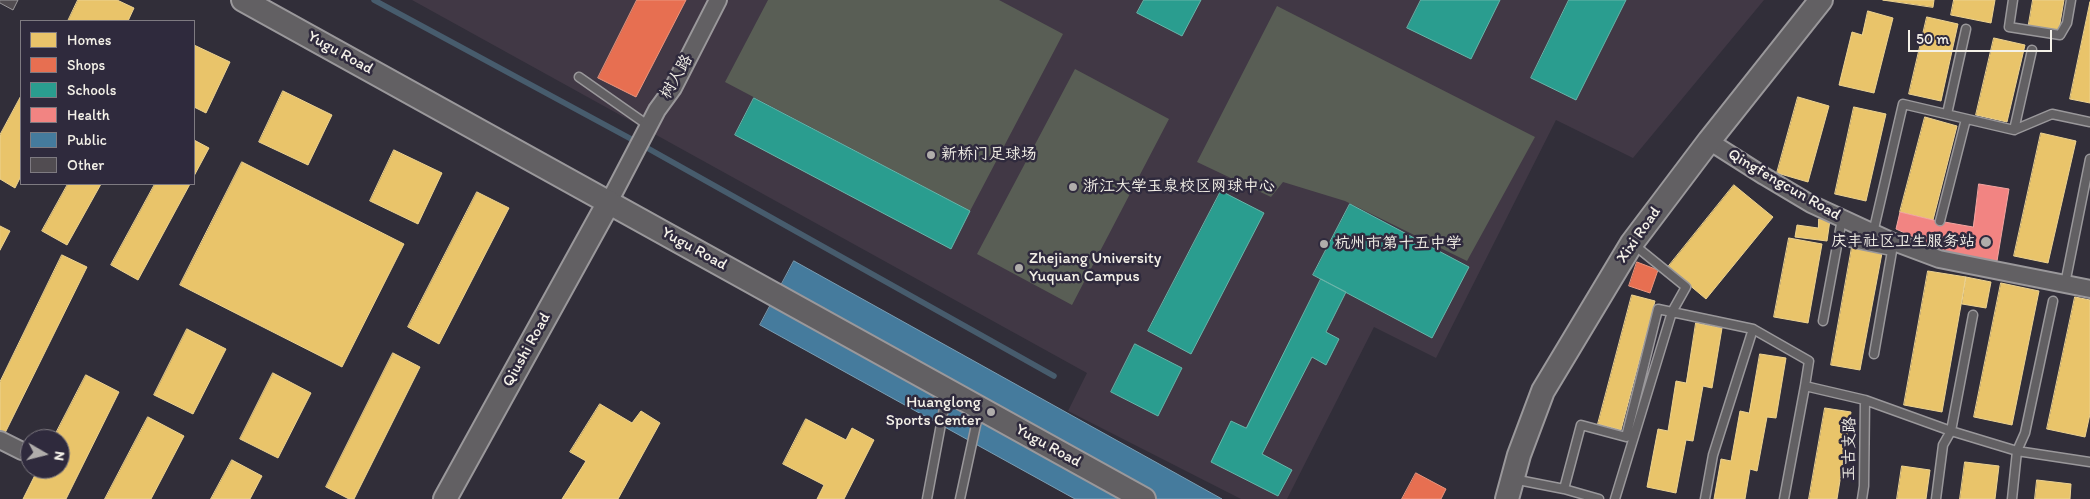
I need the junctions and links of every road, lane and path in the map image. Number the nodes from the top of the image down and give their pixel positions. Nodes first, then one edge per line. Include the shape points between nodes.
1 (243, 0) edge
2 (707, 0) edge
3 (718, 0) edge
4 (1821, 0) edge
5 (2013, 0) edge
6 (2072, 0) edge
7 (1966, 29) dead end
8 (2032, 50) dead end
9 (579, 77) dead end
10 (660, 105) junction
11 (1947, 114) junction
12 (1966, 119) junction
13 (2090, 122) edge
14 (2014, 130) junction
15 (646, 132) junction
16 (1709, 141) junction
17 (2090, 159) edge
18 (610, 202) junction
19 (1842, 219) junction
20 (1940, 220) dead end
21 (1873, 233) junction
22 (1838, 240) junction
23 (1632, 242) junction
24 (2065, 285) junction
25 (2090, 289) edge
26 (2053, 302) dead end
27 (1672, 312) junction
28 (1972, 315) dead end
29 (1823, 321) dead end
30 (1753, 330) junction
31 (1874, 354) dead end
32 (1805, 386) junction
33 (948, 390) junction
34 (1865, 400) junction
35 (980, 408) junction
36 (1951, 431) junction
37 (0, 440) edge
38 (20, 450) edge
39 (2017, 451) junction
40 (2090, 462) edge
41 (1509, 489) edge
42 (1564, 489) junction
43 (445, 499) edge
44 (927, 499) edge
45 (960, 499) edge
46 (1144, 499) edge
47 (1599, 499) edge
48 (1615, 499) edge
49 (1705, 499) edge
50 (1784, 499) edge
51 (1862, 499) edge
52 (1936, 499) edge
53 (2012, 499) edge

1 - 18 main road, Yugu Road
2 - 10 street, 树人路 via 665,86
3 - 10 street, 树人路 via 673,88
4 - 16 main road, Xixi Road
5 - 6 lane via 2009,27 2060,36 2067,23
7 - 11 lane
8 - 14 lane
9 - 15 lane
10 - 15 street
11 - 12 lane
11 - 21 lane via 1903,104
12 - 14 lane
12 - 20 lane
13 - 14 lane via 2052,114
15 - 18 street
16 - 19 street, Qingfengcun Road
16 - 23 main road, Xixi Road
17 - 24 lane
18 - 33 main road, Yugu Road
18 - 43 main road, Qiushi Road
19 - 21 street, Qingfengcun Road
19 - 22 lane
21 - 24 street, Qingfengcun Road via 1939,259
22 - 29 lane
22 - 31 lane via 1892,251
23 - 27 lane via 1686,287
23 - 41 main road, Xixi Road via 1543,391
24 - 25 street, Qingfengcun Road
26 - 39 lane via 2025,433
27 - 30 lane
27 - 42 lane via 1658,309 1626,438 1581,425
27 - 48 lane
28 - 36 lane
30 - 32 lane via 1809,361
30 - 49 lane via 1713,455
32 - 34 lane
32 - 50 lane
33 - 35 main road, Yugu Road
33 - 44 lane
34 - 36 lane
34 - 51 lane, 玉古支路
35 - 45 lane
35 - 46 main road, Yugu Road
36 - 39 lane
36 - 52 lane via 1943,445
37 - 38 street
39 - 40 lane
39 - 53 lane
41 - 42 lane
42 - 47 lane

